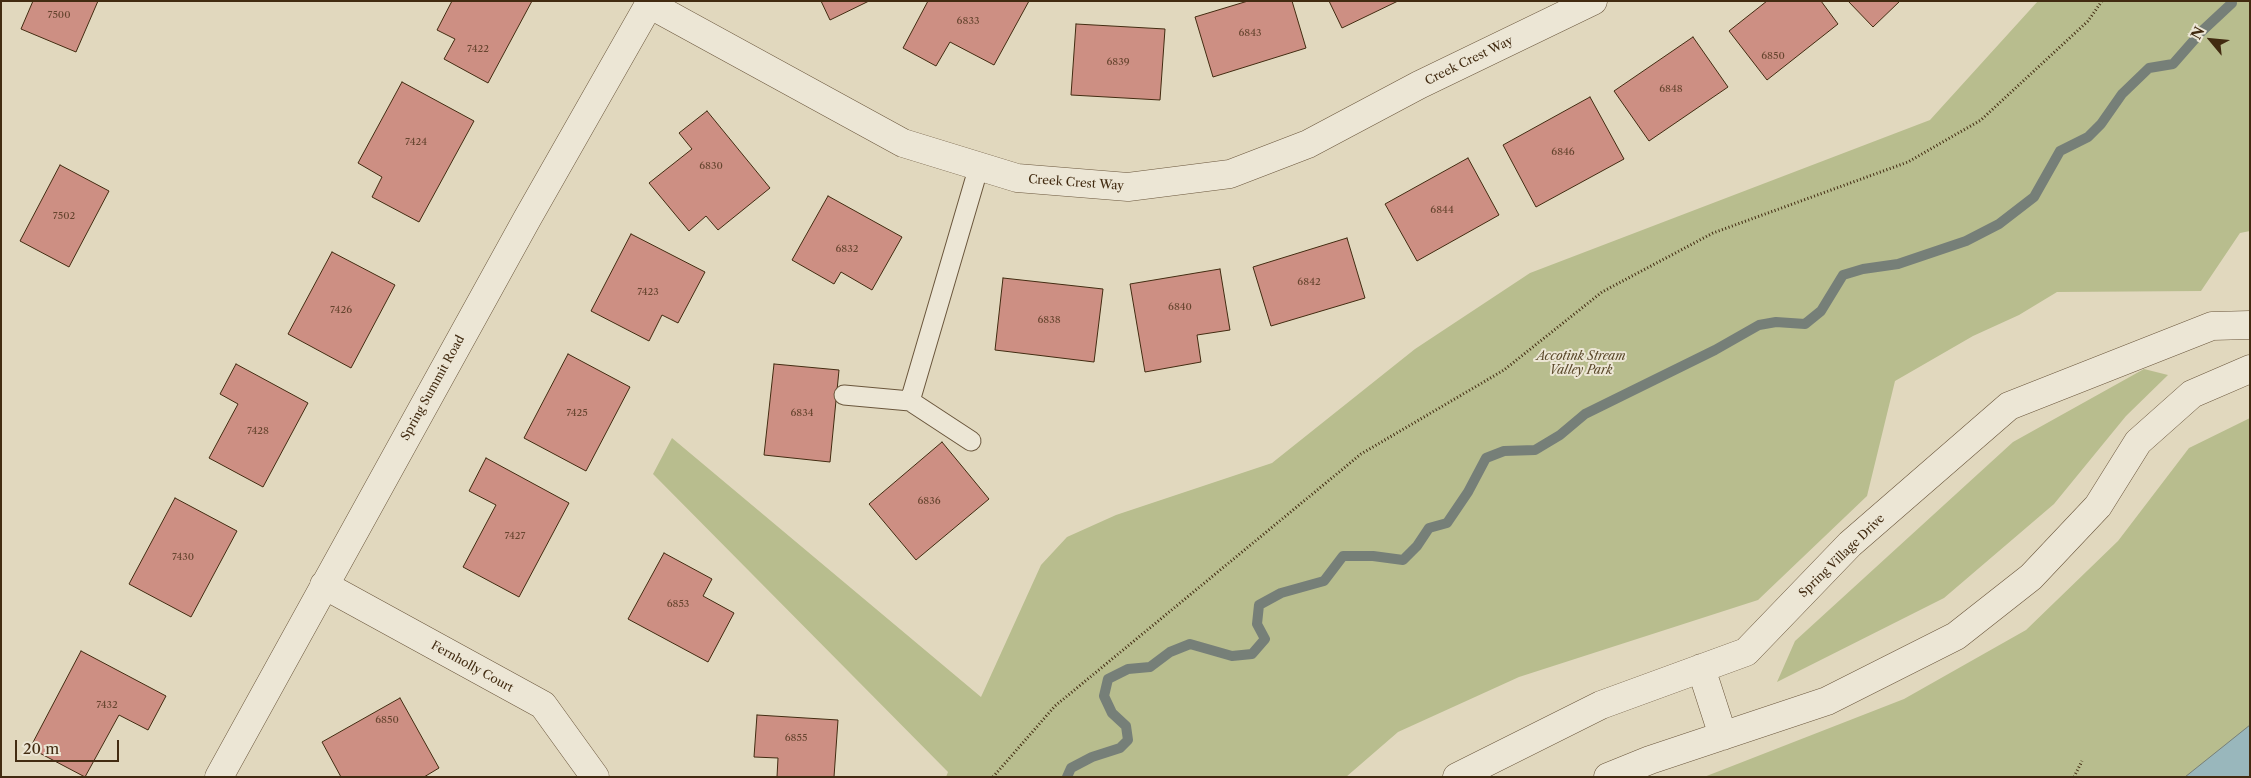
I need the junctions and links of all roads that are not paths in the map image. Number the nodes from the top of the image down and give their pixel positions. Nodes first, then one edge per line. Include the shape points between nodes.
1 (1593, 1) edge
2 (650, 2) edge
3 (979, 166) junction
4 (2250, 325) edge
5 (2250, 369) edge
6 (844, 395) dead end
7 (910, 401) junction
8 (971, 440) dead end
9 (324, 585) junction
10 (1701, 668) junction
11 (1724, 736) junction
12 (219, 777) edge
13 (595, 777) edge
14 (1457, 777) edge
15 (1608, 777) edge

1 - 3 street, Creek Crest Way via 1419,85 1308,144 1230,174 1128,187 1017,178
2 - 3 street, Creek Crest Way via 903,143
2 - 9 street, Spring Summit Road
3 - 7 lane
4 - 10 street, Spring Village Drive via 2212,326 2009,406 1850,544 1746,652
5 - 11 street via 2192,394 2138,442 2098,506 2038,570 1956,636 1827,701
6 - 7 lane
7 - 8 lane
9 - 12 street, Spring Summit Road
9 - 13 street, Fernholly Court via 543,705
10 - 11 street
10 - 14 street, Spring Village Drive via 1601,705
11 - 15 street

